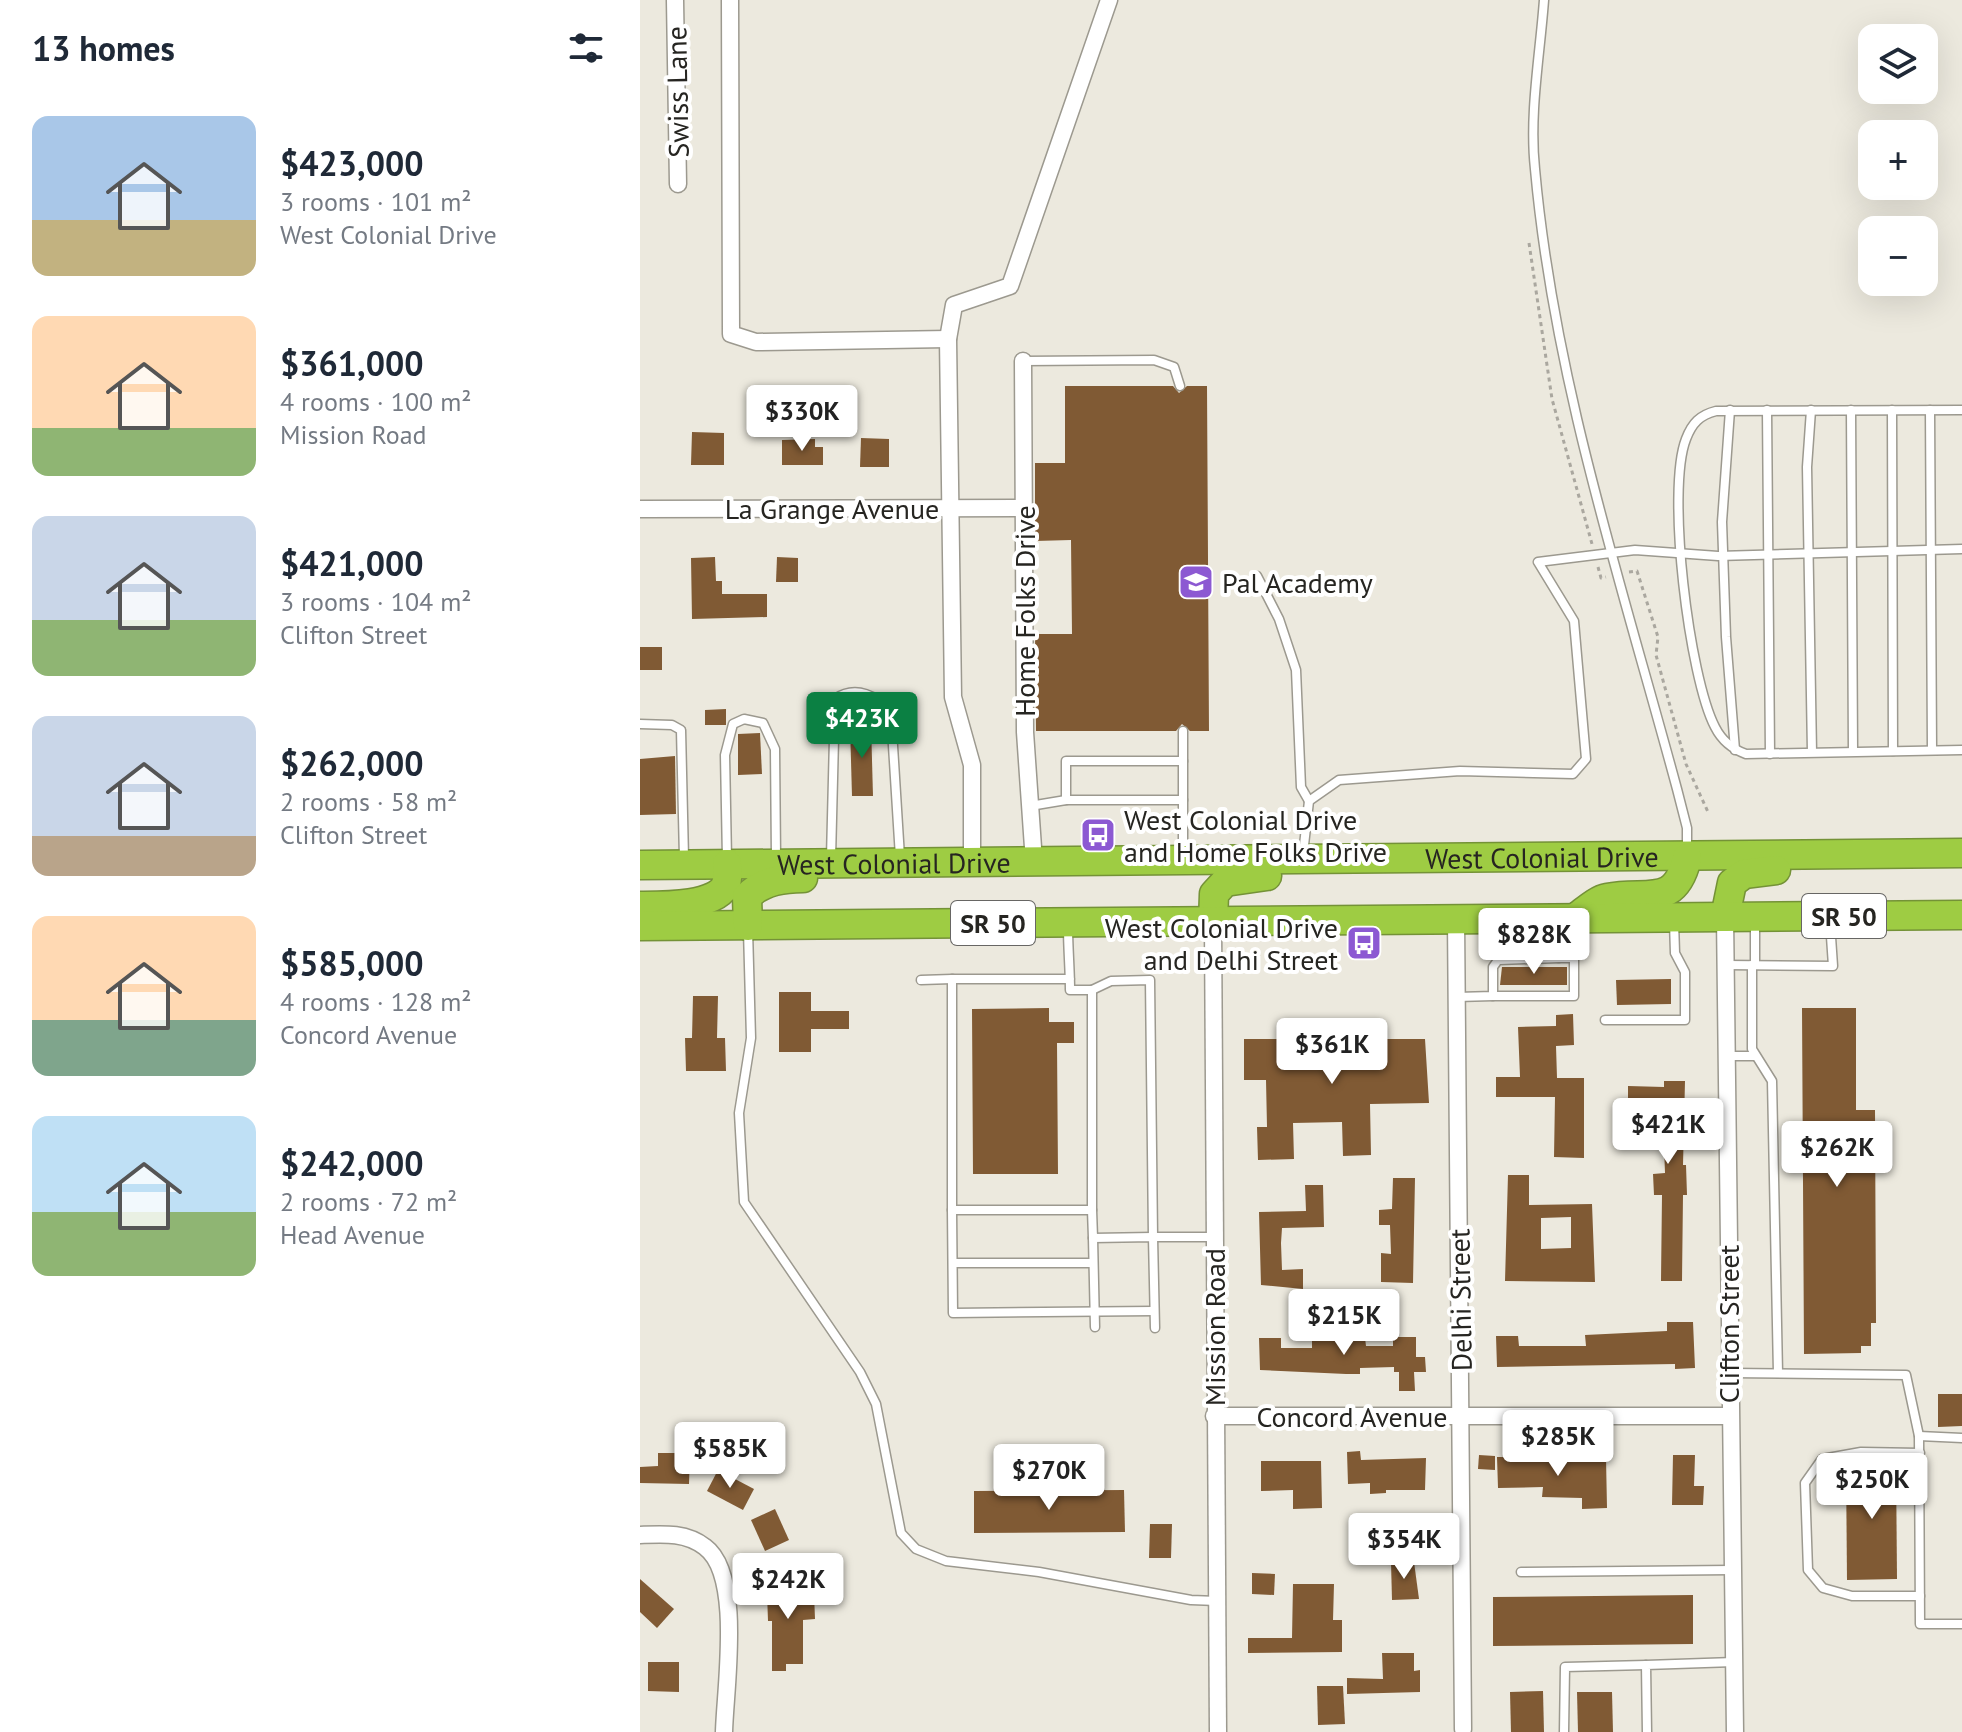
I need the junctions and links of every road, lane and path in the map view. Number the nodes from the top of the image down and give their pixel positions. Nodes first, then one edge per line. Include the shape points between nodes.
1 (675, 0) edge
2 (730, 0) edge
3 (1109, 0) edge
4 (1544, 0) edge
5 (678, 184) dead end
6 (948, 339) junction
7 (1023, 361) joint
8 (1180, 386) dead end
9 (1730, 410) junction
10 (1767, 410) junction
11 (1811, 410) junction
12 (1851, 410) junction
13 (1892, 410) junction
14 (1930, 410) junction
15 (1962, 410) edge
16 (951, 508) junction
17 (1024, 508) junction
18 (640, 509) edge
19 (1931, 549) junction
20 (1962, 549) edge
21 (1890, 551) junction
22 (1850, 553) junction
23 (1680, 554) junction
24 (1768, 554) junction
25 (1810, 554) junction
26 (1614, 555) junction
27 (1723, 556) junction
28 (1257, 576) dead end
29 (640, 724) edge
30 (1183, 731) dead end
31 (1735, 750) junction
32 (1932, 750) junction
33 (1962, 750) edge
34 (1853, 751) junction
35 (1893, 751) junction
36 (1812, 752) junction
37 (1770, 754) junction
38 (1183, 761) junction
39 (1066, 800) junction
40 (1183, 800) junction
41 (1309, 801) junction
42 (1030, 806) junction
43 (1962, 853) edge
44 (1867, 855) junction
45 (1687, 858) junction
46 (1303, 859) junction
47 (1363, 859) junction
48 (1183, 860) junction
49 (972, 862) junction
50 (1034, 862) junction
51 (831, 863) junction
52 (895, 863) junction
53 (684, 864) junction
54 (727, 864) junction
55 (777, 864) junction
56 (640, 865) edge
57 (640, 906) edge
58 (1962, 915) edge
59 (1829, 916) junction
60 (1674, 917) junction
61 (1725, 917) junction
62 (1755, 917) junction
63 (1567, 918) junction
64 (1456, 920) junction
65 (1213, 922) junction
66 (1068, 923) junction
67 (640, 926) edge
68 (748, 926) junction
69 (1559, 958) junction
70 (1726, 965) junction
71 (1753, 965) junction
72 (952, 979) junction
73 (1070, 979) junction
74 (921, 980) dead end
75 (1092, 990) junction
76 (1493, 996) junction
77 (1457, 997) junction
78 (1605, 1020) dead end
79 (1726, 1056) junction
80 (1755, 1056) junction
81 (952, 1210) junction
82 (1092, 1210) junction
83 (1153, 1237) junction
84 (1214, 1237) junction
85 (1093, 1238) junction
86 (953, 1263) junction
87 (1093, 1263) junction
88 (1154, 1311) junction
89 (1095, 1312) junction
90 (1095, 1327) dead end
91 (1155, 1328) dead end
92 (1729, 1373) junction
93 (1778, 1373) junction
94 (1214, 1416) junction
95 (1462, 1416) junction
96 (1729, 1416) junction
97 (1919, 1436) junction
98 (1962, 1438) edge
99 (1920, 1453) junction
100 (640, 1535) edge
101 (1732, 1570) junction
102 (1521, 1572) dead end
103 (1920, 1596) junction
104 (1217, 1601) junction
105 (1962, 1624) edge
106 (1734, 1662) junction
107 (1646, 1665) junction
108 (1463, 1729) dead end
109 (724, 1732) edge
110 (1218, 1732) edge
111 (1564, 1732) edge
112 (1647, 1732) edge
113 (1735, 1732) edge

1 - 5 street, Swiss Lane
2 - 6 street via 731,334 756,342
3 - 6 street via 1010,286 954,305
4 - 26 lane via 1534,168 1570,391
6 - 16 street
7 - 8 lane via 1154,360 1174,367
7 - 17 street, Home Folks Drive
9 - 10 lane
9 - 23 lane via 1703,415 1687,436
9 - 27 lane
10 - 11 lane
10 - 24 lane
11 - 12 lane
11 - 25 lane
12 - 13 lane
12 - 22 lane
13 - 14 lane
13 - 21 lane
14 - 15 lane
14 - 19 lane
16 - 17 street, La Grange Avenue
16 - 18 street, La Grange Avenue
16 - 49 street via 953,697 972,765
17 - 42 street, Home Folks Drive
19 - 20 lane
19 - 21 lane
19 - 32 lane
21 - 22 lane
21 - 35 lane
22 - 25 lane
22 - 34 lane
23 - 26 lane via 1635,550
23 - 27 lane
23 - 31 lane via 1705,701 1715,727
24 - 25 lane
24 - 27 lane
24 - 37 lane
25 - 36 lane
26 - 41 lane via 1538,562 1574,621 1586,759 1582,767 1573,774 1460,771 1339,780
26 - 45 lane via 1681,802
27 - 31 lane
28 - 41 lane via 1296,670 1301,787
29 - 53 lane via 681,730
30 - 38 lane
31 - 37 lane
32 - 33 lane
32 - 35 lane
34 - 35 lane
34 - 36 lane
36 - 37 lane
38 - 39 lane via 1066,761
38 - 40 lane
39 - 40 lane
39 - 42 lane
40 - 48 lane
41 - 46 lane
42 - 50 street, Home Folks Drive
43 - 44 highway, West Colonial Drive / SR 50
44 - 45 highway, West Colonial Drive / SR 50
44 - 61 highway via 1846,870 1744,874 1727,893
45 - 47 highway, West Colonial Drive / SR 50
45 - 63 highway via 1682,880 1669,893 1604,898
46 - 47 highway, West Colonial Drive / SR 50
46 - 48 highway, West Colonial Drive / SR 50
47 - 65 highway via 1344,876 1259,876 1225,882 1214,894
48 - 50 highway, West Colonial Drive / SR 50
49 - 50 highway, West Colonial Drive / SR 50
49 - 52 highway, West Colonial Drive / SR 50
51 - 52 highway, West Colonial Drive / SR 50
51 - 52 lane via 835,699 850,693 882,700 891,714 899,820
51 - 55 highway, West Colonial Drive / SR 50
52 - 68 highway via 855,879 787,878 756,887 747,897
53 - 54 highway, West Colonial Drive / SR 50
53 - 56 highway, West Colonial Drive / SR 50
54 - 55 highway, West Colonial Drive / SR 50
54 - 55 lane via 726,748 733,724 744,719 763,723 773,742
54 - 57 highway via 727,884 717,896
58 - 59 highway, SR 50
59 - 62 highway, SR 50
59 - 71 lane via 1833,966
60 - 61 highway, SR 50
60 - 63 highway, SR 50
60 - 78 lane via 1675,953 1685,972 1685,1020
61 - 62 highway, SR 50
61 - 70 street, Clifton Street
62 - 71 lane
63 - 64 highway, SR 50
63 - 69 lane
64 - 65 highway, SR 50
64 - 77 street, Delhi Street
65 - 66 highway, SR 50
65 - 84 street, Mission Road
66 - 68 highway, SR 50
66 - 73 lane
67 - 68 highway, SR 50
68 - 104 lane via 751,1038 739,1113 744,1202 860,1372 876,1404 901,1533 916,1549 946,1561
69 - 76 lane via 1495,961
69 - 76 lane via 1574,958 1574,996
70 - 71 lane
70 - 79 street, Clifton Street
71 - 80 lane
72 - 73 lane
72 - 74 lane
72 - 81 lane
73 - 75 lane via 1070,990
75 - 82 lane
75 - 83 lane via 1111,981 1150,980
76 - 77 lane
77 - 95 street, Delhi Street
79 - 80 lane
79 - 92 street, Clifton Street
80 - 93 lane via 1772,1081
81 - 82 lane
81 - 86 lane
82 - 85 lane
83 - 84 lane
83 - 85 lane
83 - 88 lane
84 - 94 street, Mission Road
85 - 87 lane
86 - 87 lane
86 - 89 lane via 953,1313
87 - 89 lane
88 - 89 lane
88 - 91 lane
89 - 90 lane
92 - 93 lane
92 - 96 street, Clifton Street
93 - 97 lane via 1906,1375
94 - 95 street, Concord Avenue
94 - 104 street, Mission Road
95 - 96 street, Concord Avenue
95 - 108 street, Delhi Street
96 - 101 street, Clifton Street
97 - 98 lane
97 - 99 lane
99 - 103 lane
99 - 103 lane via 1861,1452 1822,1459 1805,1483 1808,1570 1823,1588 1852,1596
100 - 109 street via 680,1534 706,1547 719,1564 728,1591
101 - 102 lane
101 - 106 street, Clifton Street
103 - 105 lane via 1920,1624
104 - 110 street, Mission Road
106 - 107 lane
106 - 113 street, Clifton Street
107 - 111 lane via 1565,1667
107 - 112 lane

